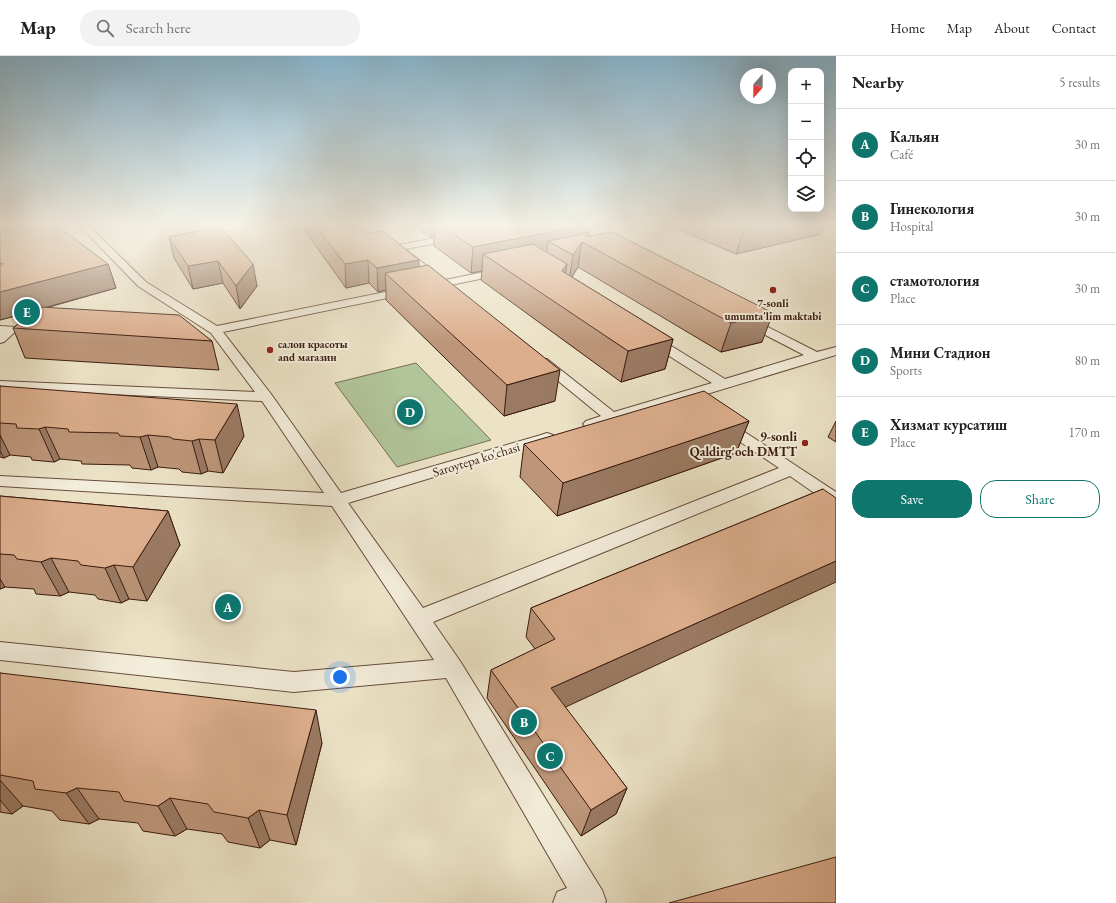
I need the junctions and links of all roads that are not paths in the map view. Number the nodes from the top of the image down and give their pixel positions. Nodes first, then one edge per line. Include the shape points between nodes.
1 (122, 264) edge
2 (417, 264) edge
3 (518, 268) edge
4 (444, 284) junction
5 (457, 294) edge
6 (739, 317) edge
7 (0, 330) edge
8 (215, 330) junction
9 (638, 331) edge
10 (0, 339) edge
11 (836, 351) edge
12 (531, 353) edge
13 (815, 356) junction
14 (723, 384) junction
15 (0, 385) edge
16 (266, 397) junction
17 (695, 405) junction
18 (612, 418) junction
19 (574, 430) edge
20 (558, 434) edge
21 (792, 468) junction
22 (0, 481) edge
23 (338, 500) junction
24 (836, 500) edge
25 (418, 619) junction
26 (0, 651) edge
27 (452, 668) junction
28 (568, 903) edge

1 - 8 lane via 142,284
2 - 4 lane
3 - 4 lane
4 - 5 lane
4 - 8 lane
6 - 13 lane
7 - 10 lane via 11,330
8 - 16 lane
9 - 14 lane
11 - 13 lane
12 - 18 lane
13 - 14 lane
14 - 17 lane
15 - 16 lane
16 - 23 lane
17 - 18 lane
17 - 21 lane
18 - 19 lane
20 - 23 lane, Saroytepa ko'chasi
21 - 24 lane
21 - 25 lane
22 - 23 lane, Saroytepa ko'chasi
23 - 25 lane
25 - 27 lane
26 - 27 lane via 294,682
27 - 28 lane via 591,901

